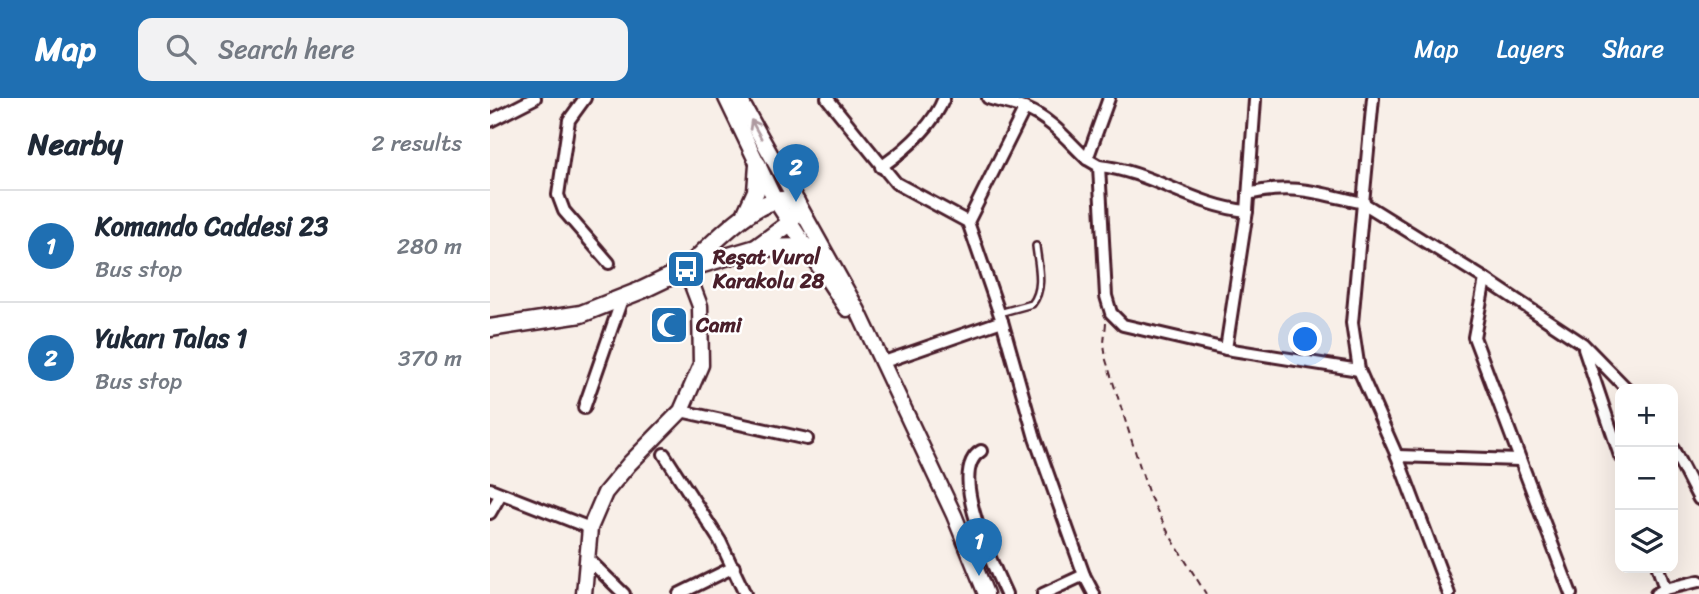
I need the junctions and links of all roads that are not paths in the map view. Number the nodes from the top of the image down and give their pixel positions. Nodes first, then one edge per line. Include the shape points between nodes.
1 (535, 98) edge
2 (585, 98) edge
3 (726, 98) edge
4 (739, 98) edge
5 (827, 98) edge
6 (944, 98) edge
7 (988, 98) edge
8 (1109, 98) edge
9 (1373, 98) edge
10 (1255, 100) dead end
11 (1025, 108) junction
12 (490, 121) edge
13 (1087, 159) junction
14 (758, 165) junction
15 (1099, 166) junction
16 (881, 167) junction
17 (1248, 194) junction
18 (775, 200) junction
19 (796, 202) junction
20 (1363, 203) junction
21 (1247, 211) junction
22 (746, 215) junction
23 (968, 222) junction
24 (790, 223) junction
25 (1036, 246) dead end
26 (807, 247) junction
27 (756, 248) junction
28 (609, 263) dead end
29 (686, 269) junction
30 (1485, 279) junction
31 (623, 296) junction
32 (1001, 317) junction
33 (490, 328) edge
34 (1583, 344) junction
35 (1226, 349) junction
36 (879, 358) junction
37 (1359, 370) junction
38 (1622, 384) edge
39 (584, 408) dead end
40 (681, 411) junction
41 (807, 439) dead end
42 (1617, 447) edge
43 (981, 452) dead end
44 (664, 454) dead end
45 (1397, 456) junction
46 (1678, 459) edge
47 (1519, 460) junction
48 (490, 489) edge
49 (501, 494) junction
50 (1699, 499) edge
51 (490, 513) edge
52 (590, 528) junction
53 (587, 558) junction
54 (734, 567) junction
55 (1659, 573) edge
56 (1084, 575) junction
57 (1699, 581) edge
58 (1661, 592) edge
59 (584, 594) edge
60 (624, 594) edge
61 (679, 594) edge
62 (745, 594) edge
63 (986, 594) edge
64 (1006, 594) edge
65 (1043, 594) edge
66 (1094, 594) edge
67 (1449, 594) edge
68 (1571, 594) edge

1 - 12 street
2 - 28 street via 569,120 558,195 564,212
3 - 14 street
19 -> 4 street
5 - 16 street
6 - 16 street via 916,137
7 - 11 street
8 - 13 street
9 - 20 street
10 - 17 street
11 - 13 street via 1047,121
11 - 23 street
13 - 15 street
14 - 18 street
14 - 22 main road via 756,191
15 - 21 street via 1136,173 1220,207
15 - 35 street via 1106,296 1111,313 1123,325
16 - 23 street via 896,183
17 - 20 street via 1291,187
17 - 21 street
18 - 19 main road
18 - 22 main road
18 - 24 street
19 - 24 main road
19 - 36 street via 858,311
20 - 30 street
20 - 37 street via 1352,323
21 - 35 street
22 - 29 main road
23 - 32 street
24 - 26 street
24 - 27 main road
25 - 32 lane via 1038,296 1032,304
26 - 27 main road
26 - 36 street
27 - 29 main road
29 - 31 main road
29 - 40 street via 700,306 701,365
30 - 34 street
30 - 47 street via 1474,337
31 - 33 main road via 581,314
31 - 39 street
32 - 36 street
32 - 56 street via 1035,438
34 - 38 street
34 - 42 street
35 - 37 street
36 - 63 street
37 - 45 street
40 - 41 street
40 - 52 street via 605,493
43 - 64 street via 971,459 968,471 977,527
44 - 54 street
45 - 47 street
45 - 67 street
46 - 50 street
47 - 68 street
48 - 49 street
49 - 51 street
49 - 52 street
52 - 53 street
53 - 59 street
53 - 60 street
54 - 61 street
54 - 62 street
55 - 58 street
56 - 65 street
56 - 66 street
57 - 58 street

